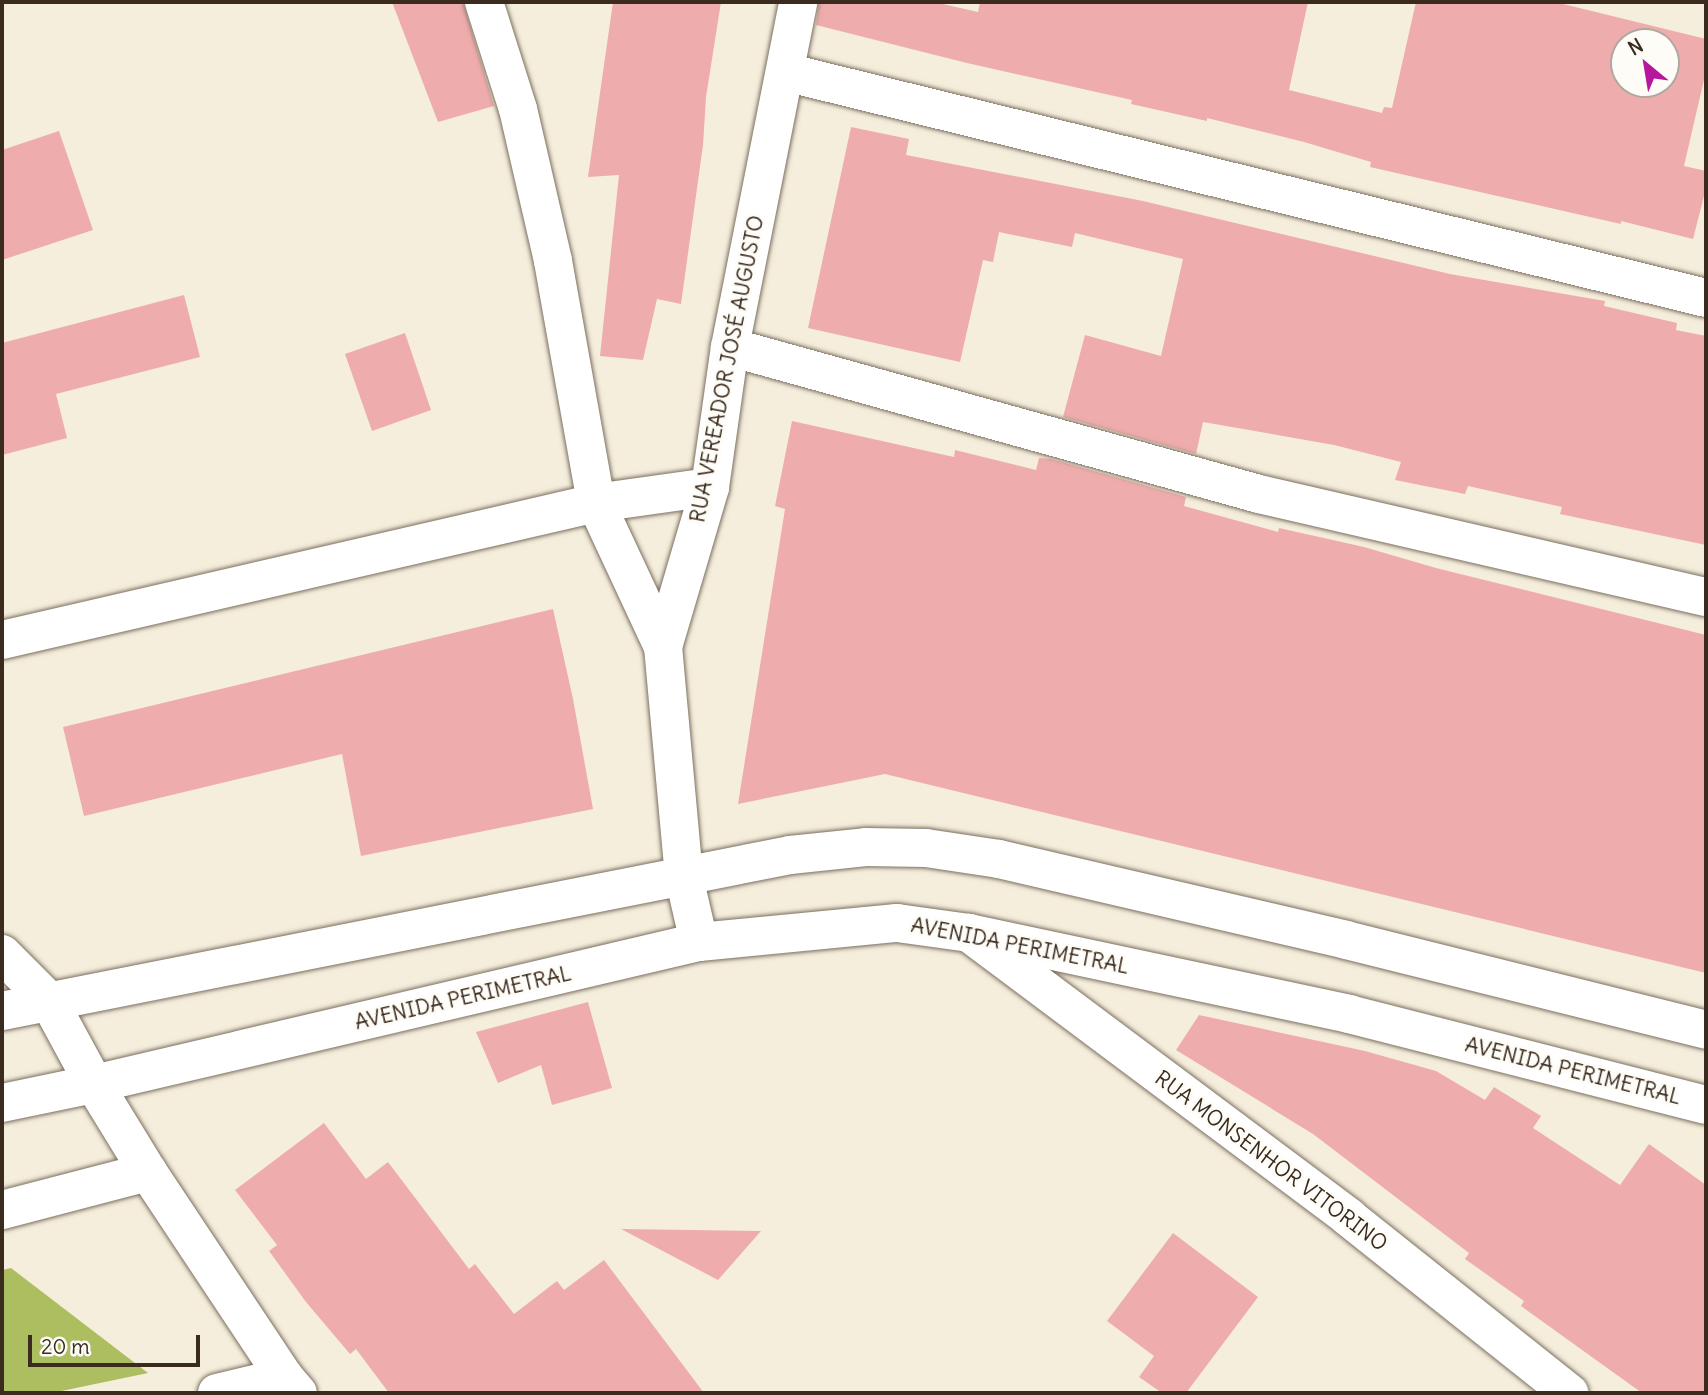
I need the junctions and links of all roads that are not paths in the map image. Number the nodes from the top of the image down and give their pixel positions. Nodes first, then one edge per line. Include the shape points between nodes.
1 (484, 2) edge
2 (798, 2) edge
3 (785, 72) junction
4 (1706, 298) edge
5 (730, 347) junction
6 (710, 487) junction
7 (596, 503) junction
8 (1706, 597) edge
9 (2, 640) edge
10 (663, 647) junction
11 (684, 877) junction
12 (970, 933) junction
13 (699, 942) junction
14 (2, 954) edge
15 (50, 1001) junction
16 (2, 1011) edge
17 (1706, 1030) edge
18 (94, 1084) junction
19 (2, 1102) edge
20 (1706, 1105) edge
21 (148, 1172) junction
22 (2, 1210) edge
23 (291, 1385) edge
24 (217, 1393) edge
25 (1569, 1393) edge

1 - 7 street via 518,109 553,261
2 - 3 street, RUA VEREADOR JOSÉ AUGUSTO
3 - 4 street
3 - 5 street, RUA VEREADOR JOSÉ AUGUSTO
5 - 6 street, RUA VEREADOR JOSÉ AUGUSTO
5 - 8 street via 1259,494
6 - 7 street
6 - 10 street, RUA VEREADOR JOSÉ AUGUSTO
7 - 9 street
7 - 10 street
10 - 11 street, RUA VEREADOR JOSÉ AUGUSTO
11 - 13 street, RUA VEREADOR JOSÉ AUGUSTO
11 - 15 street
11 - 17 street via 790,855 866,847 999,859
12 - 13 street, AVENIDA PERIMETRAL via 897,923
12 - 20 street, AVENIDA PERIMETRAL via 1349,1014
12 - 25 street, RUA MONSENHOR VITORINO via 1348,1217
13 - 18 street, AVENIDA PERIMETRAL
14 - 15 street
15 - 16 street
15 - 18 street
18 - 19 street, AVENIDA PERIMETRAL
18 - 21 street
21 - 22 street
21 - 23 street
23 - 24 street

